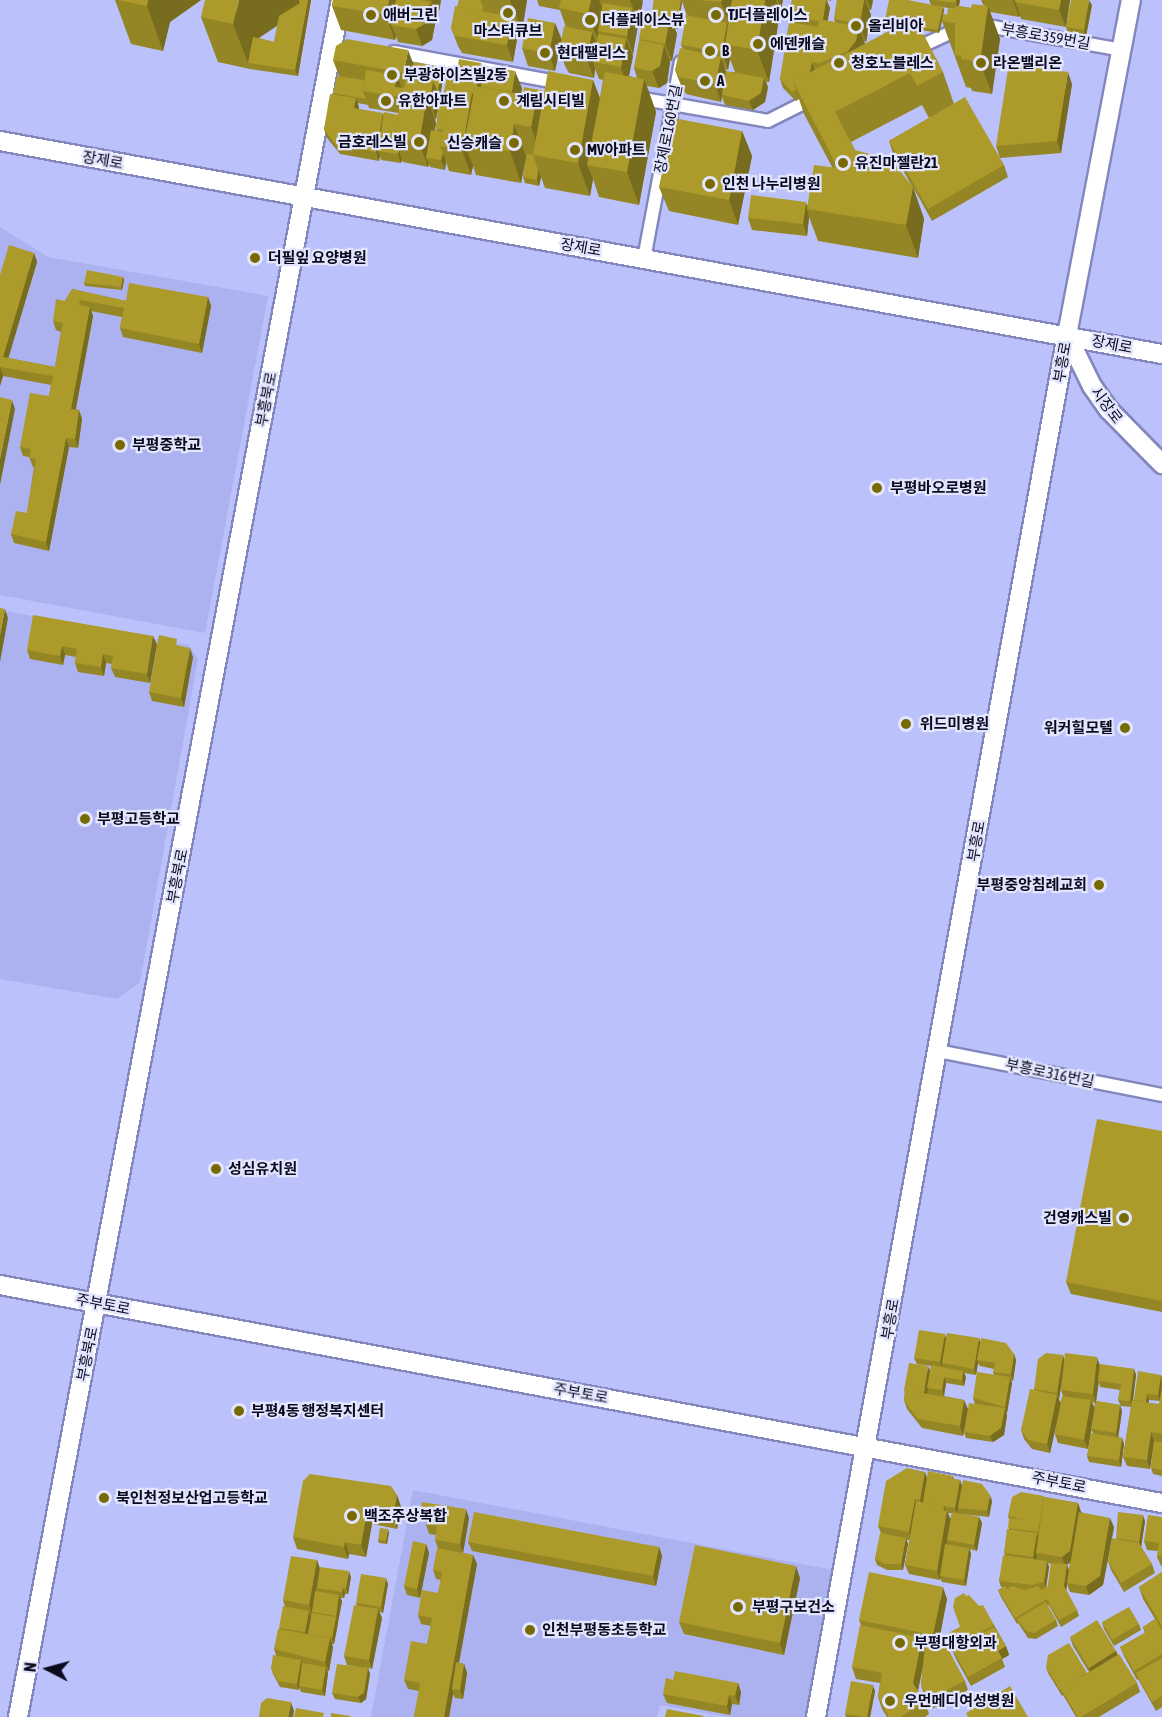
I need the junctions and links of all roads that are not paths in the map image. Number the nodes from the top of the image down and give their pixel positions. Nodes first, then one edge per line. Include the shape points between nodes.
1 (341, 0) edge
2 (1131, 0) edge
3 (684, 46) edge
4 (379, 49) edge
5 (1122, 50) junction
6 (900, 56) edge
7 (579, 87) edge
8 (829, 91) edge
9 (630, 96) edge
10 (673, 104) junction
11 (0, 141) edge
12 (304, 197) junction
13 (644, 259) junction
14 (1067, 336) junction
15 (1162, 354) edge
16 (1162, 464) edge
17 (938, 1051) junction
18 (1162, 1095) edge
19 (0, 1285) edge
20 (96, 1303) junction
21 (867, 1446) junction
22 (1162, 1503) edge
23 (18, 1717) edge
24 (816, 1717) edge

1 - 12 main road, 부흥북로 via 339,41
2 - 5 main road, 부흥로
3 - 10 street, 장제로160번길
4 - 7 street
5 - 6 street, 부흥로359번길 via 972,17
5 - 14 main road, 부흥로
8 - 10 street via 768,122
9 - 10 street
10 - 13 street, 장제로160번길
11 - 12 main road, 장제로
12 - 13 main road, 장제로
12 - 20 main road, 부흥북로
13 - 14 main road, 장제로
14 - 15 main road, 장제로
14 - 16 main road, 시장로 via 1109,410
14 - 17 main road, 부흥로
17 - 18 street, 부흥로316번길
17 - 21 main road, 부흥로
19 - 20 main road, 주부토로
20 - 21 main road, 주부토로
20 - 23 main road, 부흥북로
21 - 22 main road, 주부토로
21 - 24 main road, 부흥로

